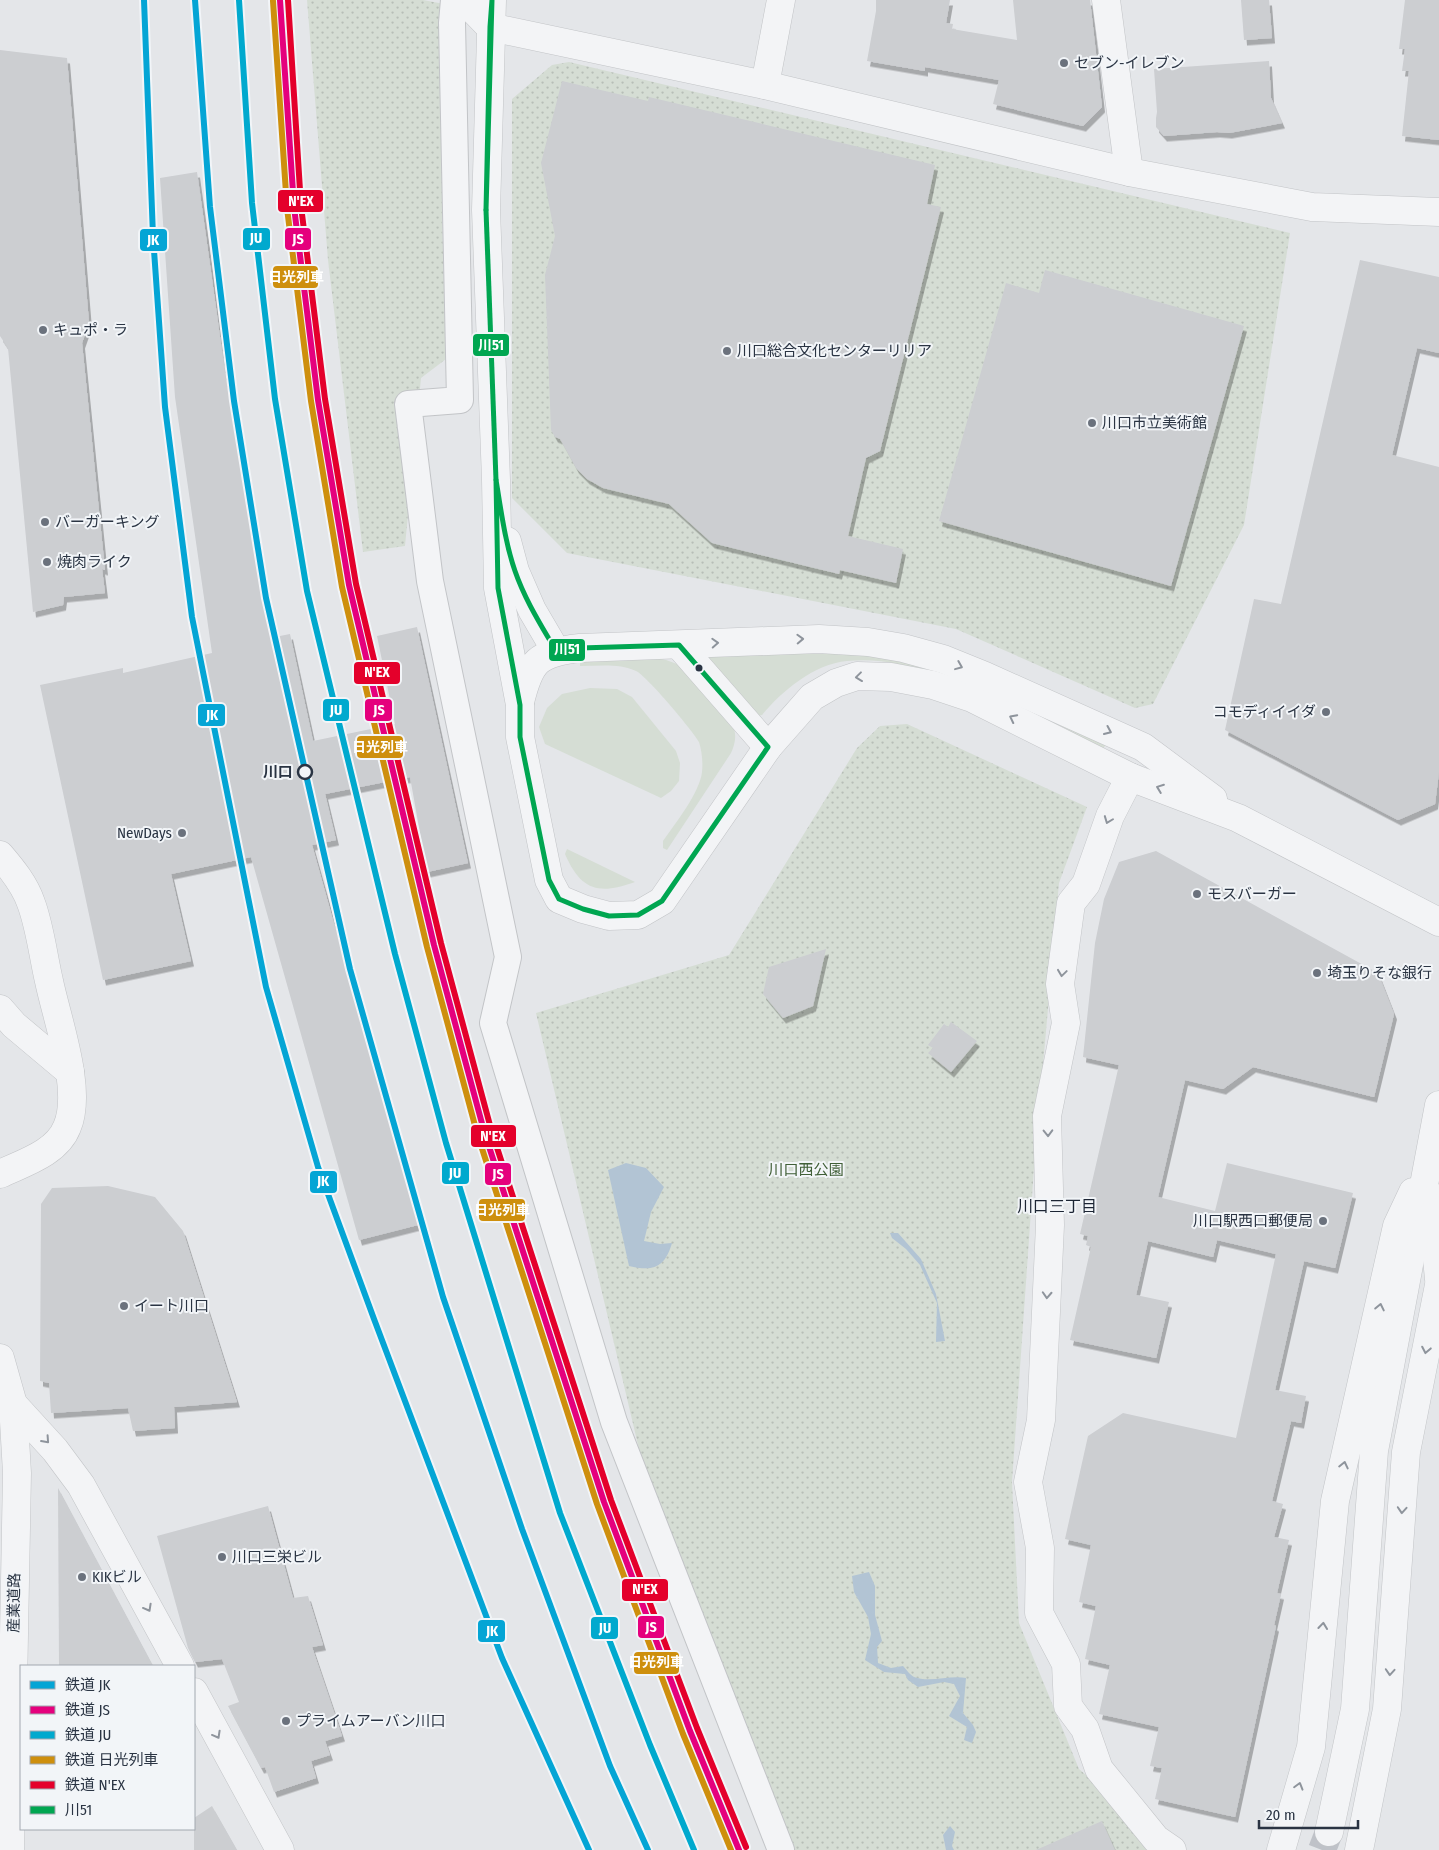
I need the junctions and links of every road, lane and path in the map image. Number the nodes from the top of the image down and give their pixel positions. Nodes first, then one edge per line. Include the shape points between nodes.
1 (454, 0) edge
2 (464, 0) edge
3 (492, 0) edge
4 (781, 0) edge
5 (1106, 0) edge
6 (490, 27) junction
7 (765, 85) junction
8 (1130, 172) junction
9 (1439, 212) edge
10 (496, 480) junction
11 (679, 645) junction
12 (556, 651) junction
13 (520, 705) junction
14 (768, 747) junction
15 (1130, 777) junction
16 (1238, 818) junction
17 (0, 855) edge
18 (1439, 922) edge
19 (0, 1009) edge
20 (70, 1072) junction
21 (1439, 1105) edge
22 (1428, 1162) junction
23 (0, 1174) edge
24 (1439, 1279) edge
25 (1439, 1285) edge
26 (0, 1358) edge
27 (13, 1404) junction
28 (7, 1590) edge
29 (179, 1665) edge
30 (195, 1694) edge
31 (1329, 1832) tunnel mouth
32 (10, 1850) edge
33 (280, 1850) edge
34 (781, 1850) edge
35 (1172, 1850) edge
36 (1281, 1850) edge
37 (1359, 1850) edge

1 - 34 street via 460,400 408,404 430,581 508,957 493,1023 614,1422
2 - 6 street
3 - 6 street
4 - 7 street
5 - 8 street
6 - 7 street
6 - 10 street via 486,210
7 - 8 street
8 - 9 street via 1312,207
10 - 12 street via 515,571 532,610
10 - 13 street via 498,588
11 - 12 street
11 - 14 street
11 -> 16 street via 819,639 903,648 943,659 1143,747
12 - 13 street via 539,659 526,676
13 - 14 street via 520,737 549,880 559,899 583,910 609,916 638,915 662,901
15 -> 14 street via 972,698 933,685 892,677 857,676 812,697
16 -> 15 street
15 -> 35 street via 1110,816 1086,884 1071,903 1060,984 1066,1023 1047,1116 1050,1225 1041,1420 1028,1482 1040,1548 1039,1613 1066,1664 1068,1706 1085,1729 1099,1769 1156,1839
16 - 18 street
17 - 20 street via 31,902
19 - 20 street via 14,1025
20 - 23 street via 73,1104 68,1126 61,1138 48,1150
21 - 22 street
22 - 24 street
22 - 31 street via 1374,1452 1355,1709
36 -> 22 street via 1311,1747 1335,1501 1397,1226
25 -> 37 street via 1406,1452 1387,1709
26 - 27 street, 産業道路
27 - 28 street, 産業道路 via 16,1473
27 -> 29 street via 55,1450 81,1485
28 - 32 street, 産業道路
30 -> 33 street

